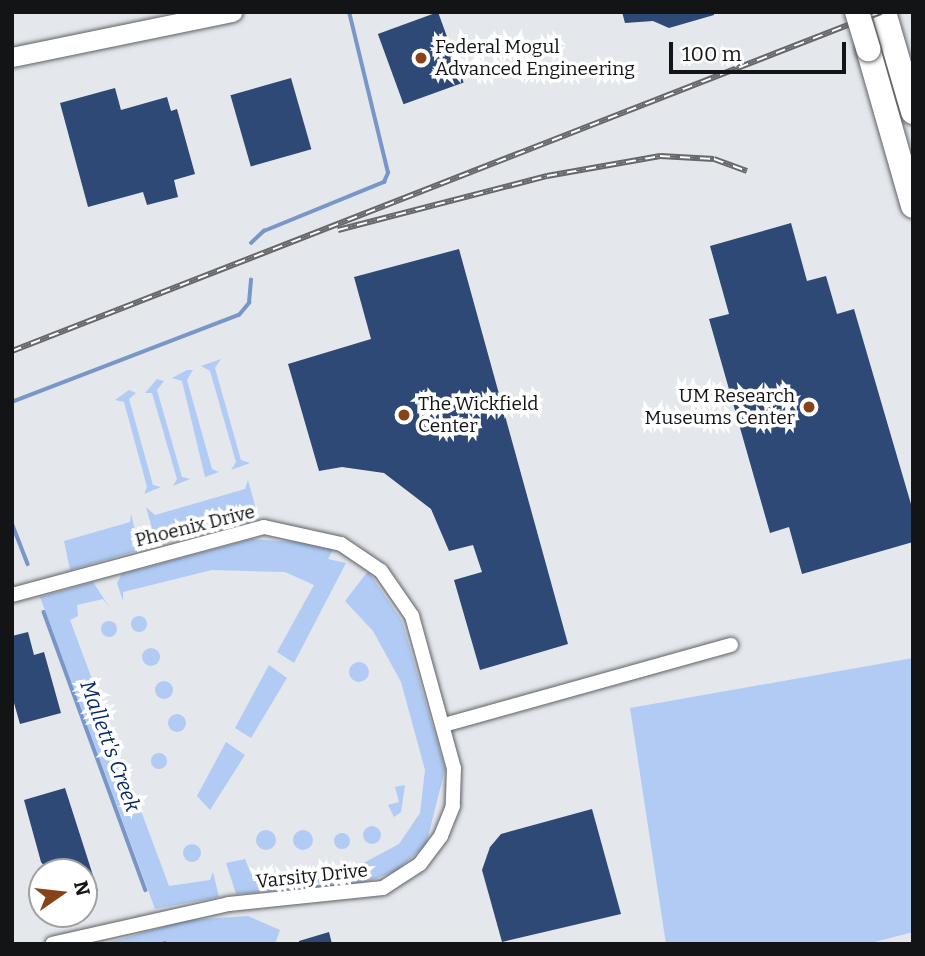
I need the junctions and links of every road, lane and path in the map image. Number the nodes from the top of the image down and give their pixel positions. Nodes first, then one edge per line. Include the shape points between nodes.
1 (232, 12) edge
2 (857, 12) edge
3 (884, 12) edge
4 (12, 57) edge
5 (913, 112) edge
6 (913, 206) edge
7 (12, 595) edge
8 (731, 645) dead end
9 (444, 725) junction
10 (52, 944) edge

1 - 4 street
2 - 6 highway, bridge
3 - 5 highway
7 - 9 street, Phoenix Drive via 246,530 315,534 357,553 398,594 421,639
8 - 9 street
9 - 10 street, Varsity Drive via 454,768 453,806 441,836 399,880 350,896 229,904

